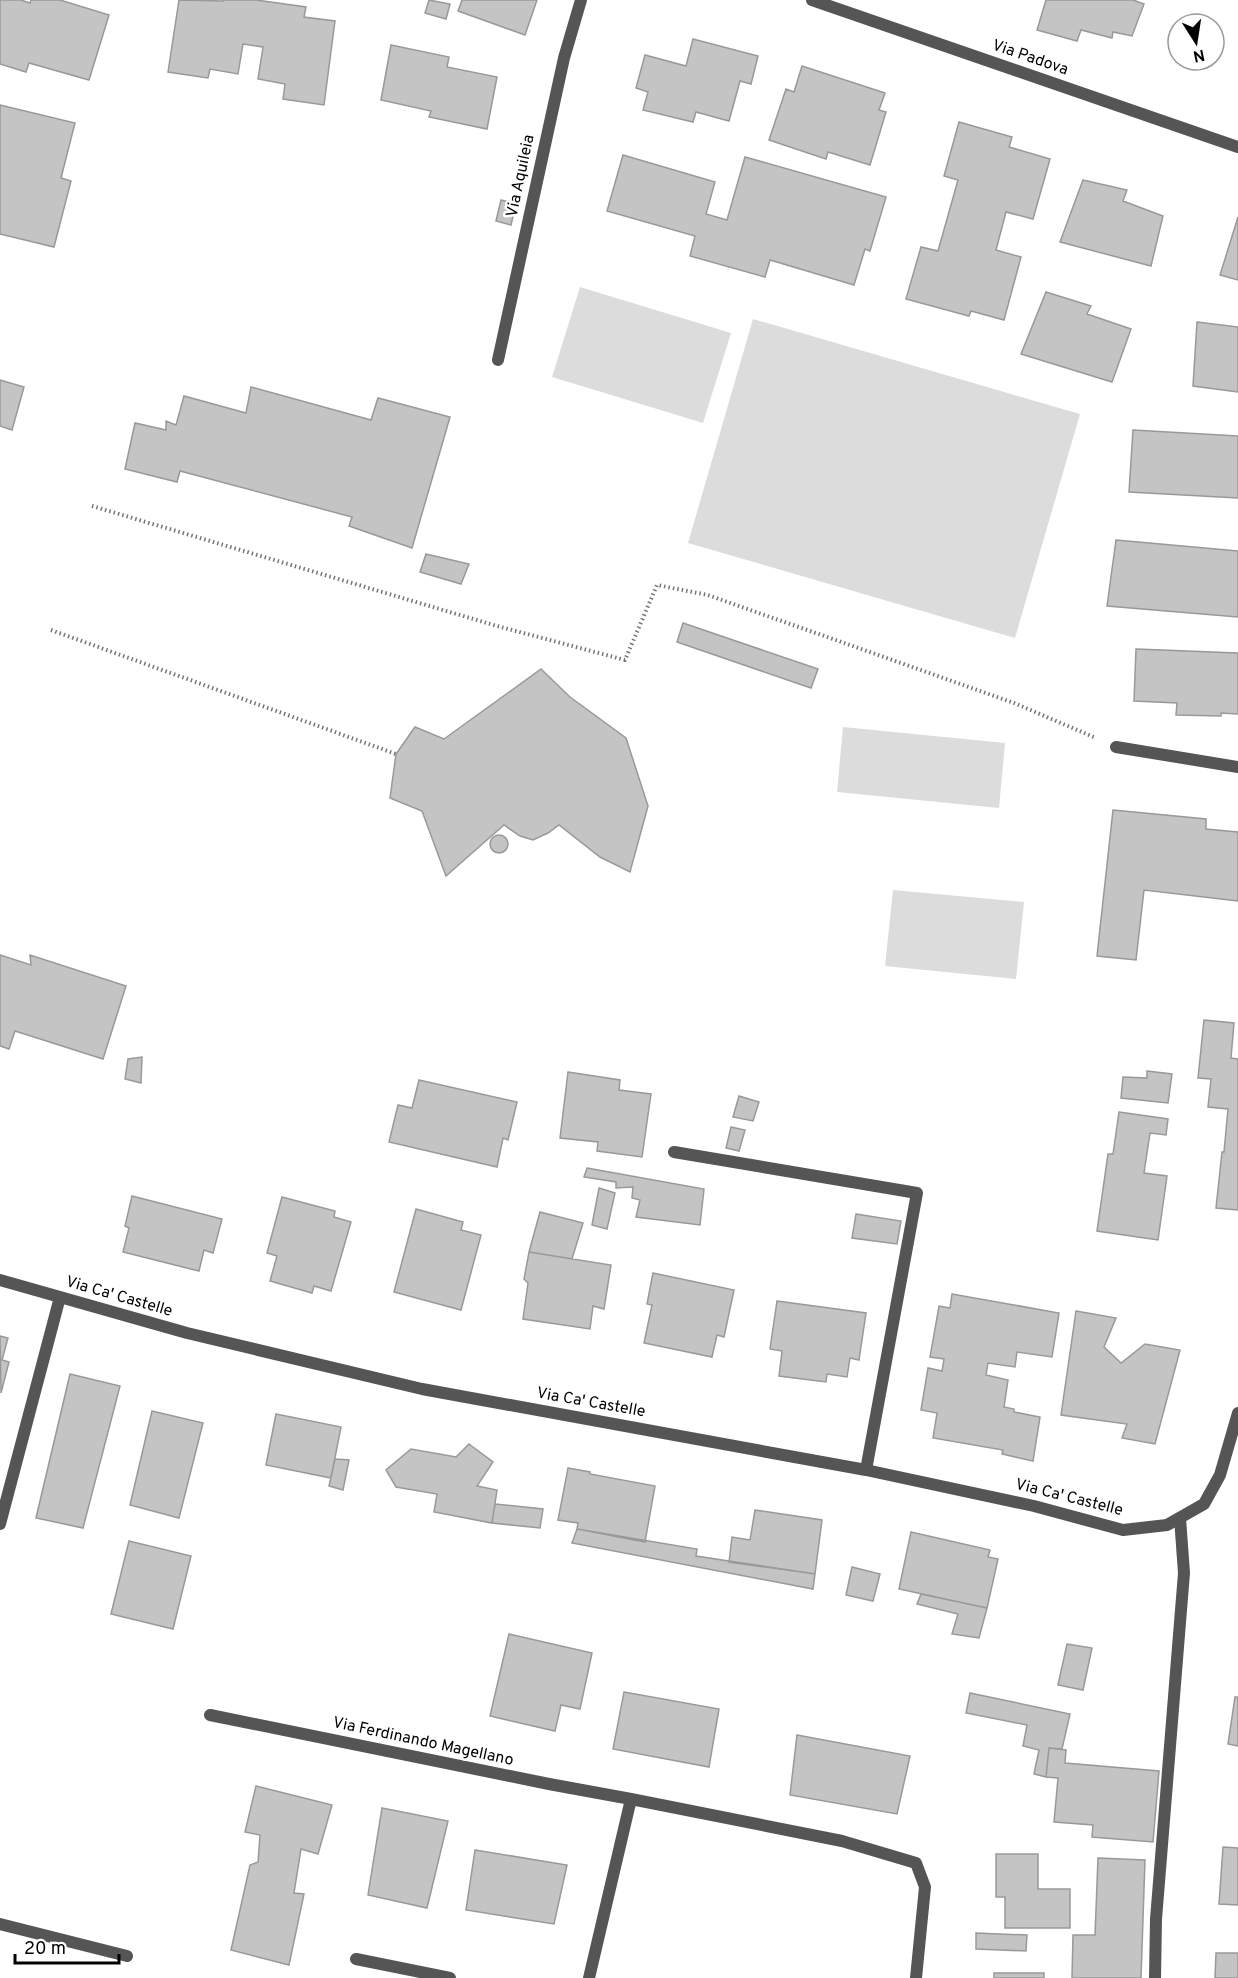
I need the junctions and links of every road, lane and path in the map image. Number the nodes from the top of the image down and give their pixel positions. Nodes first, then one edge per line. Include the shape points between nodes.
1 (581, 0) edge
2 (812, 0) edge
3 (1238, 147) edge
4 (498, 360) dead end
5 (92, 506) dead end
6 (51, 630) dead end
7 (1116, 747) joint
8 (396, 754) dead end
9 (1238, 767) edge
10 (674, 1152) dead end
11 (0, 1280) edge
12 (60, 1297) junction
13 (1238, 1413) edge
14 (866, 1470) junction
15 (1180, 1518) junction
16 (0, 1524) edge
17 (210, 1714) dead end
18 (630, 1798) junction
19 (0, 1924) edge
20 (127, 1956) dead end
21 (356, 1959) dead end
22 (450, 1978) edge
23 (590, 1978) edge
24 (916, 1978) edge
25 (1155, 1978) edge

1 - 4 street, Via Aquileia via 564,58
2 - 3 street, Via Padova
5 - 7 path via 625,660 657,585 708,595 1014,703
6 - 8 path
7 - 9 street
10 - 14 street via 917,1193
11 - 12 street, Via Ca' Castelle
12 - 14 street, Via Ca' Castelle via 187,1334 422,1389
12 - 16 street
13 - 15 street, Via Ca' Castelle via 1215,1485 1204,1504
14 - 15 street, Via Ca' Castelle via 1034,1506 1123,1530 1167,1525
15 - 25 street via 1184,1573 1156,1919
17 - 18 street, Via Ferdinando Magellano
18 - 23 street
18 - 24 street, Via Ferdinando Magellano via 842,1841 916,1863 925,1887
19 - 20 street
21 - 22 street

